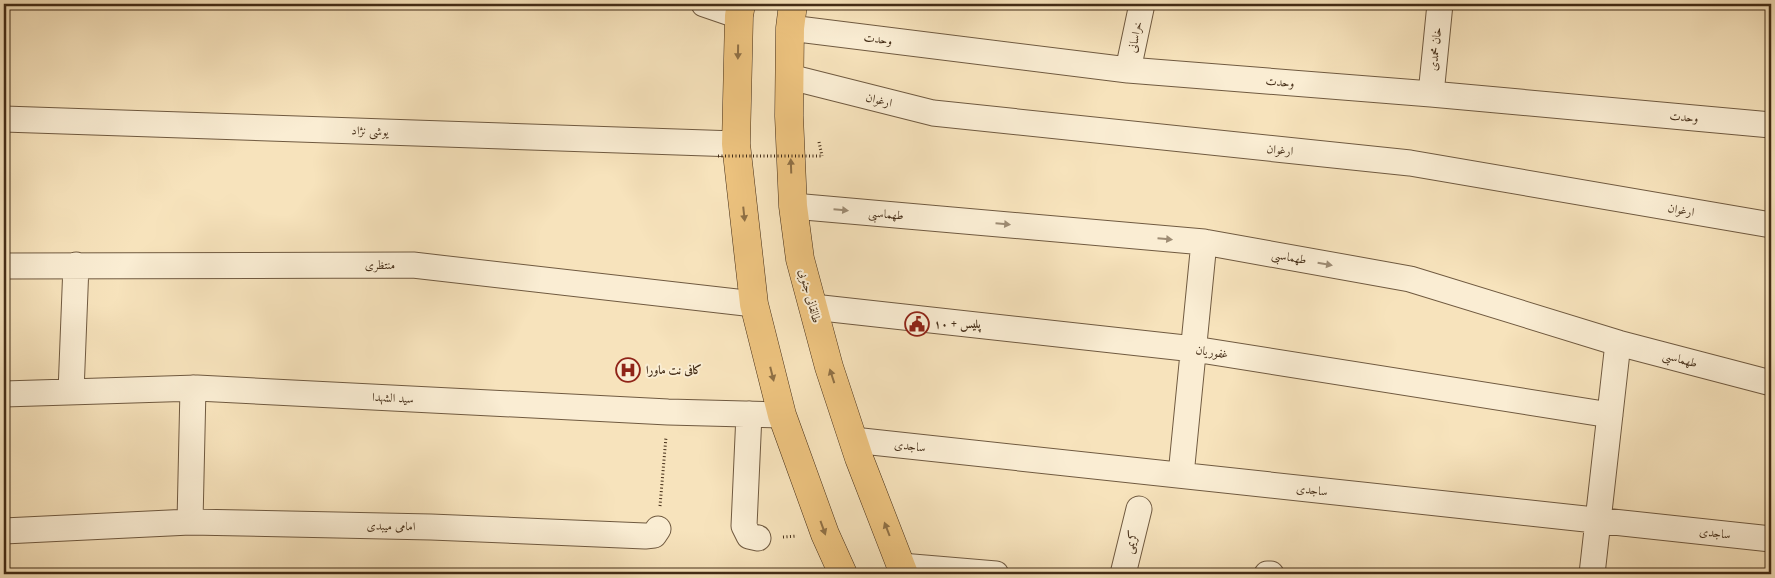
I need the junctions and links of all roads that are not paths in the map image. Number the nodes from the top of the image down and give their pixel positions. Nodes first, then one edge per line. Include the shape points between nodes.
1 (704, 4) edge
2 (1142, 4) edge
3 (1440, 4) edge
4 (740, 10) edge
5 (792, 16) edge
6 (1128, 70) junction
7 (790, 78) junction
8 (1431, 94) junction
9 (4, 119) edge
10 (1771, 125) edge
11 (727, 150) junction
12 (793, 206) junction
13 (1771, 225) edge
14 (1204, 242) junction
15 (76, 265) junction
16 (4, 266) edge
17 (754, 304) junction
18 (813, 307) junction
19 (1618, 343) junction
20 (1194, 349) junction
21 (1771, 383) edge
22 (193, 388) junction
23 (72, 392) junction
24 (4, 394) edge
25 (748, 414) junction
26 (782, 415) junction
27 (1610, 415) junction
28 (853, 440) junction
29 (1181, 475) junction
30 (1139, 509) dead end
31 (1598, 520) junction
32 (190, 522) junction
33 (658, 529) road end
34 (4, 531) edge
35 (753, 537) road end
36 (1771, 539) edge
37 (903, 570) edge
38 (843, 574) edge
39 (996, 574) edge
40 (1123, 574) edge
41 (1266, 574) edge
42 (1271, 574) edge
43 (1592, 574) edge

1 - 4 street
2 - 6 street, خراسانی
3 - 8 street, خان محمدی
4 -> 11 main road
5 - 6 street, وحدت
5 - 7 main road, طالقانی جنوبی
6 - 8 street, وحدت
12 -> 7 main road, طالقانی جنوبی
7 - 13 street, ارغوان via 933,113 1410,163
8 - 10 street, وحدت
9 - 11 street, یوشی نژاد
11 -> 17 main road
12 -> 14 street, طهماسبی
12 - 18 main road, طالقانی جنوبی via 800,259
14 -> 19 street, طهماسبی via 1410,279
14 - 20 street
15 - 16 street, منتظری
15 - 17 street, منتظری via 412,265
15 - 23 street
17 -> 26 main road
18 - 20 street, غفوریان
28 -> 18 main road, طالقانی جنوبی
19 - 21 street, طهماسبی
19 - 27 street
20 - 27 street, غفوریان
20 - 29 street
22 - 23 street, سید الشهدا
22 - 25 street, سید الشهدا
22 - 32 street
23 - 24 street, سید الشهدا
25 - 26 street, سید الشهدا
25 - 35 street via 744,526
26 -> 38 main road
27 - 31 street
28 - 29 street, ساجدی
37 -> 28 main road, طالقانی جنوبی
29 - 31 street, ساجدی
30 - 40 street, کریمی
31 - 36 street, ساجدی
31 - 43 street
32 - 33 street, امامی میبدی via 645,536 654,535
32 - 34 street, امامی میبدی
37 - 39 street
41 - 42 street

